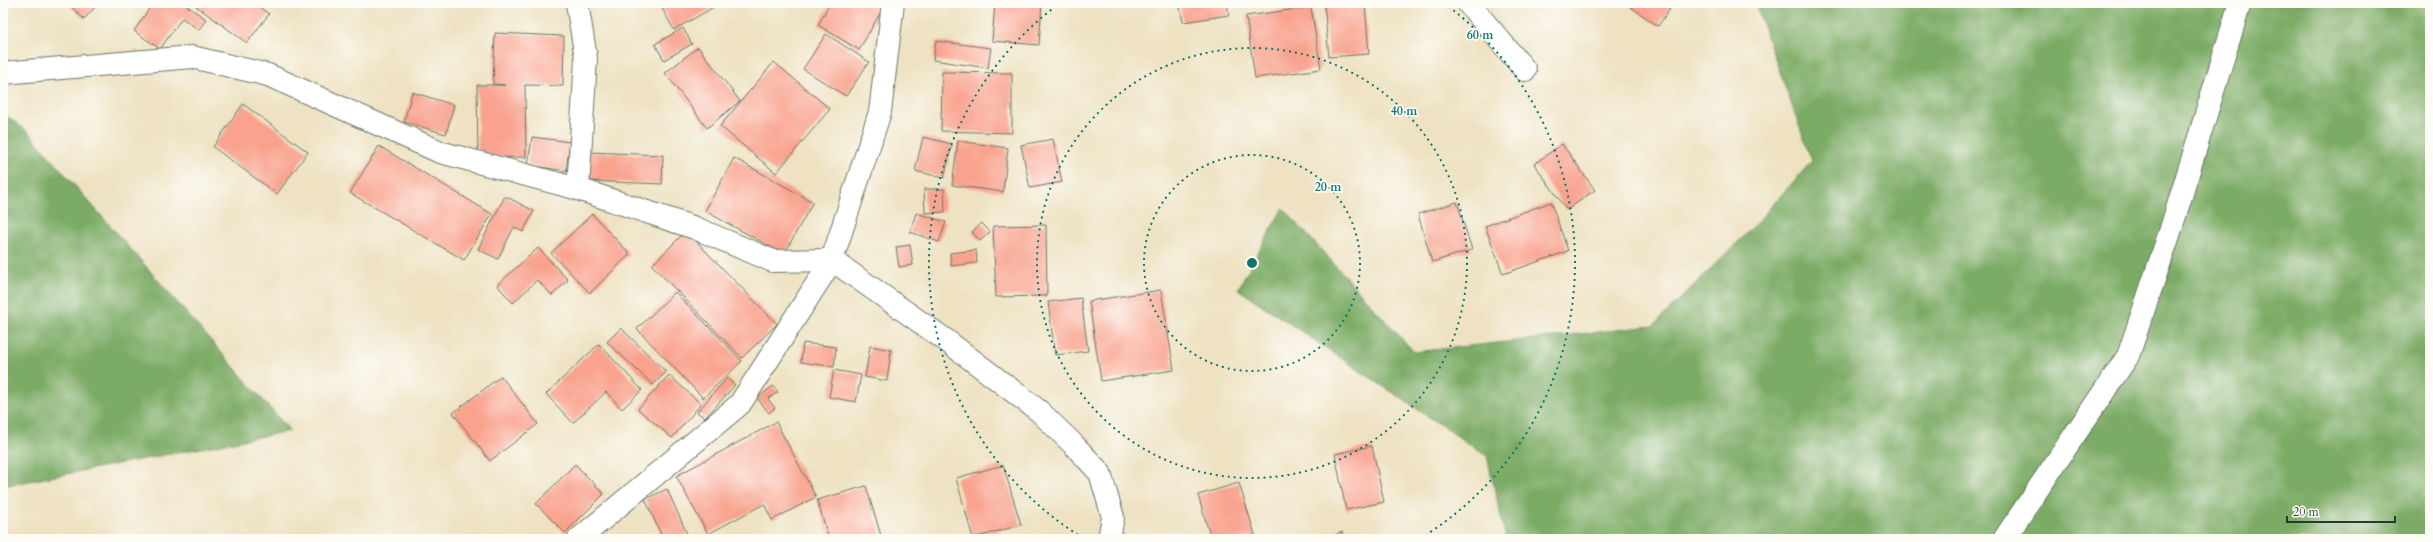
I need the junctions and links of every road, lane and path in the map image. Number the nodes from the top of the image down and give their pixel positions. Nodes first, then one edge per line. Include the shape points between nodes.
1 (577, 3) edge
2 (893, 3) edge
3 (1468, 3) edge
4 (2240, 3) edge
5 (1525, 70) dead end
6 (3, 73) edge
7 (578, 189) junction
8 (832, 260) junction
9 (579, 539) edge
10 (1109, 539) edge
11 (2004, 539) edge

1 - 7 street via 586,58
2 - 8 street via 880,112
3 - 5 street
4 - 11 street via 2170,232 2128,356
6 - 7 street via 192,57 268,75 440,152
7 - 8 street via 695,228 773,261
8 - 9 street via 740,404
8 - 10 street via 1039,411 1073,444 1100,473 1113,517

